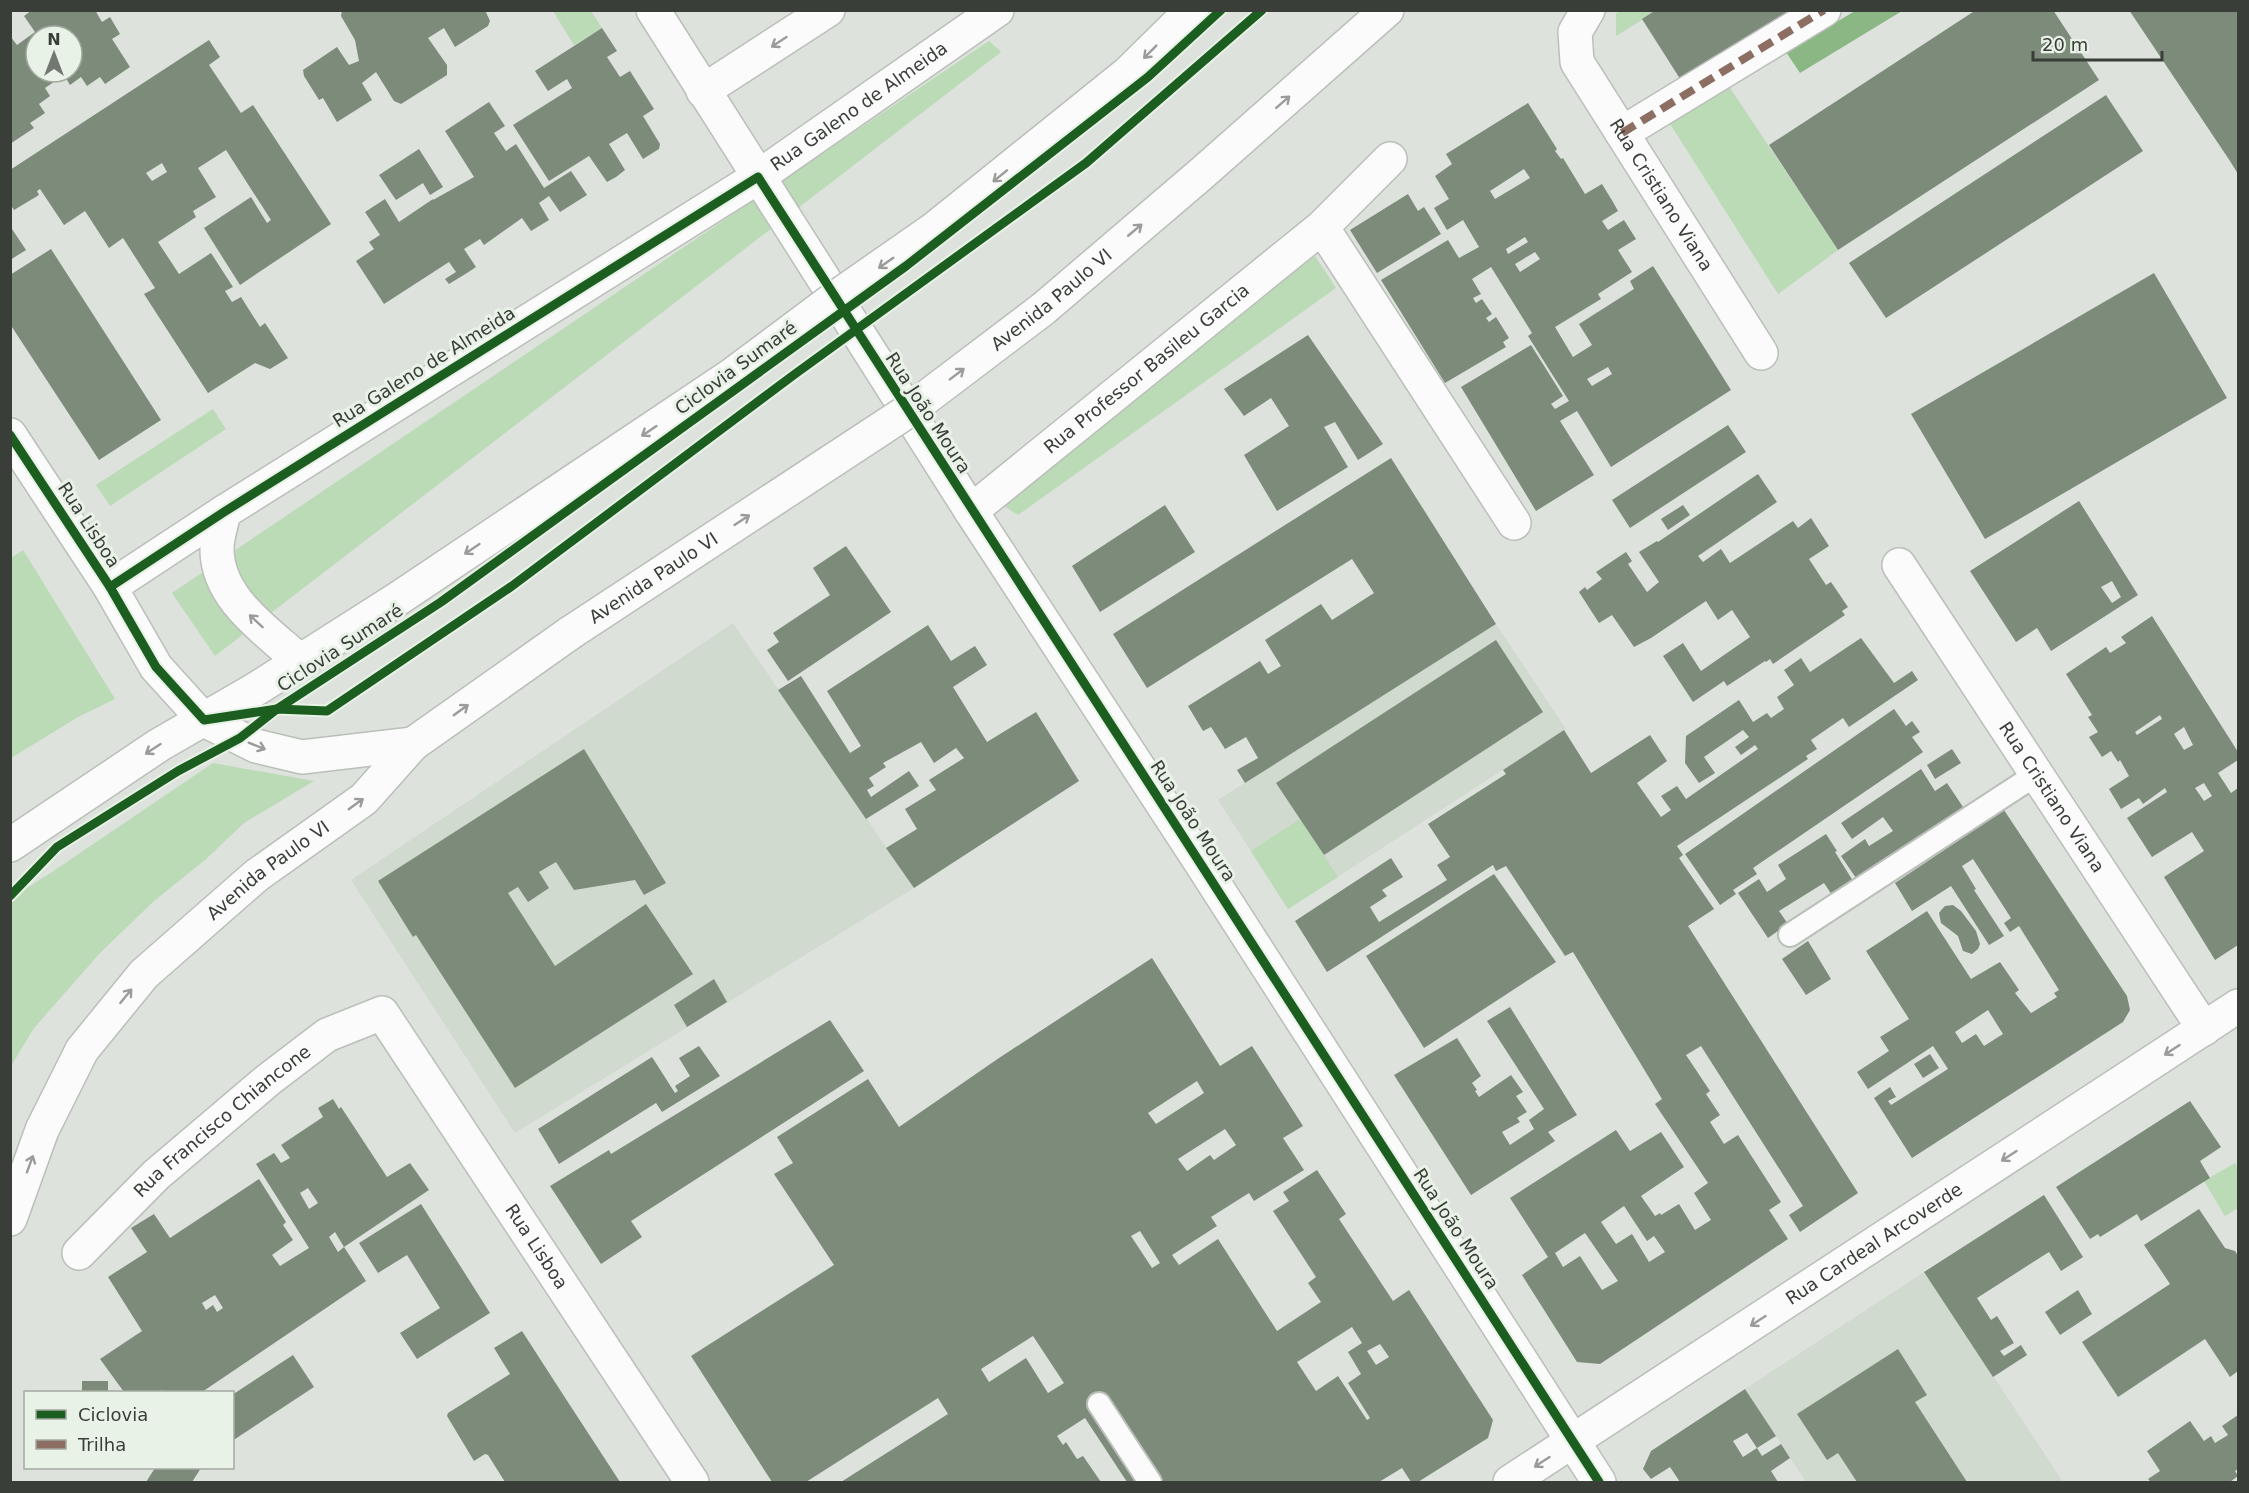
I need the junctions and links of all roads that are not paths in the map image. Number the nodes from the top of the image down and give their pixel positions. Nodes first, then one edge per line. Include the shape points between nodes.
1 (653, 10) edge
2 (828, 10) edge
3 (997, 10) edge
4 (1192, 10) edge
5 (1387, 10) edge
6 (1824, 10) edge
7 (1581, 21) edge
8 (703, 91) junction
9 (1622, 133) junction
10 (1390, 159) dead end
11 (758, 177) junction
12 (1322, 227) junction
13 (1761, 353) dead end
14 (10, 435) edge
15 (971, 510) junction
16 (224, 512) junction
17 (1514, 523) dead end
18 (1899, 565) dead end
19 (110, 587) junction
20 (300, 661) junction
21 (204, 720) junction
22 (413, 744) junction
23 (2037, 774) junction
24 (10, 845) edge
25 (1790, 935) dead end
26 (2238, 1006) edge
27 (382, 1012) joint
28 (2204, 1029) junction
29 (10, 1219) edge
30 (79, 1253) dead end
31 (1099, 1404) dead end
32 (1573, 1442) junction
33 (692, 1482) edge
34 (1150, 1482) edge
35 (1510, 1482) edge
36 (1599, 1482) edge

1 - 8 street, Rua João Moura
2 -> 8 street
3 - 11 street, Rua Galeno de Almeida
4 -> 20 street, bridge via 1128,73 934,229 732,375
22 -> 5 street, Avenida Paulo VI, bridge via 570,633 911,409 996,345 1165,205
6 - 9 street
7 - 9 street, Rua Cristiano Viana via 1577,62
8 - 11 street, Rua João Moura
9 - 13 street, Rua Cristiano Viana
10 - 12 street, Rua Professor Basileu Garcia
11 - 15 street, Rua João Moura
11 - 16 street, Rua Galeno de Almeida
12 - 15 street, Rua Professor Basileu Garcia
12 - 17 street
14 - 19 street, Rua Lisboa
15 - 32 street, Rua João Moura
16 - 19 street, Rua Galeno de Almeida
20 -> 16 street via 235,600 220,571 217,548
18 - 23 street, Rua Cristiano Viana
19 - 21 street, Rua Lisboa via 156,667
20 - 21 street
21 -> 22 street via 256,746 302,757
21 -> 24 street via 159,745
29 -> 22 street, Avenida Paulo VI via 42,1130 82,1050 144,974 257,875 364,799
23 - 25 lane
23 - 28 street, Rua Cristiano Viana
26 - 28 street, Rua Cardeal Arcoverde
27 - 30 street, Rua Francisco Chiancone via 327,1035 268,1080 156,1175
27 - 33 street, Rua Lisboa
28 -> 32 street, Rua Cardeal Arcoverde
31 - 34 lane
32 -> 35 street, Rua Cardeal Arcoverde
32 - 36 street, Rua João Moura

